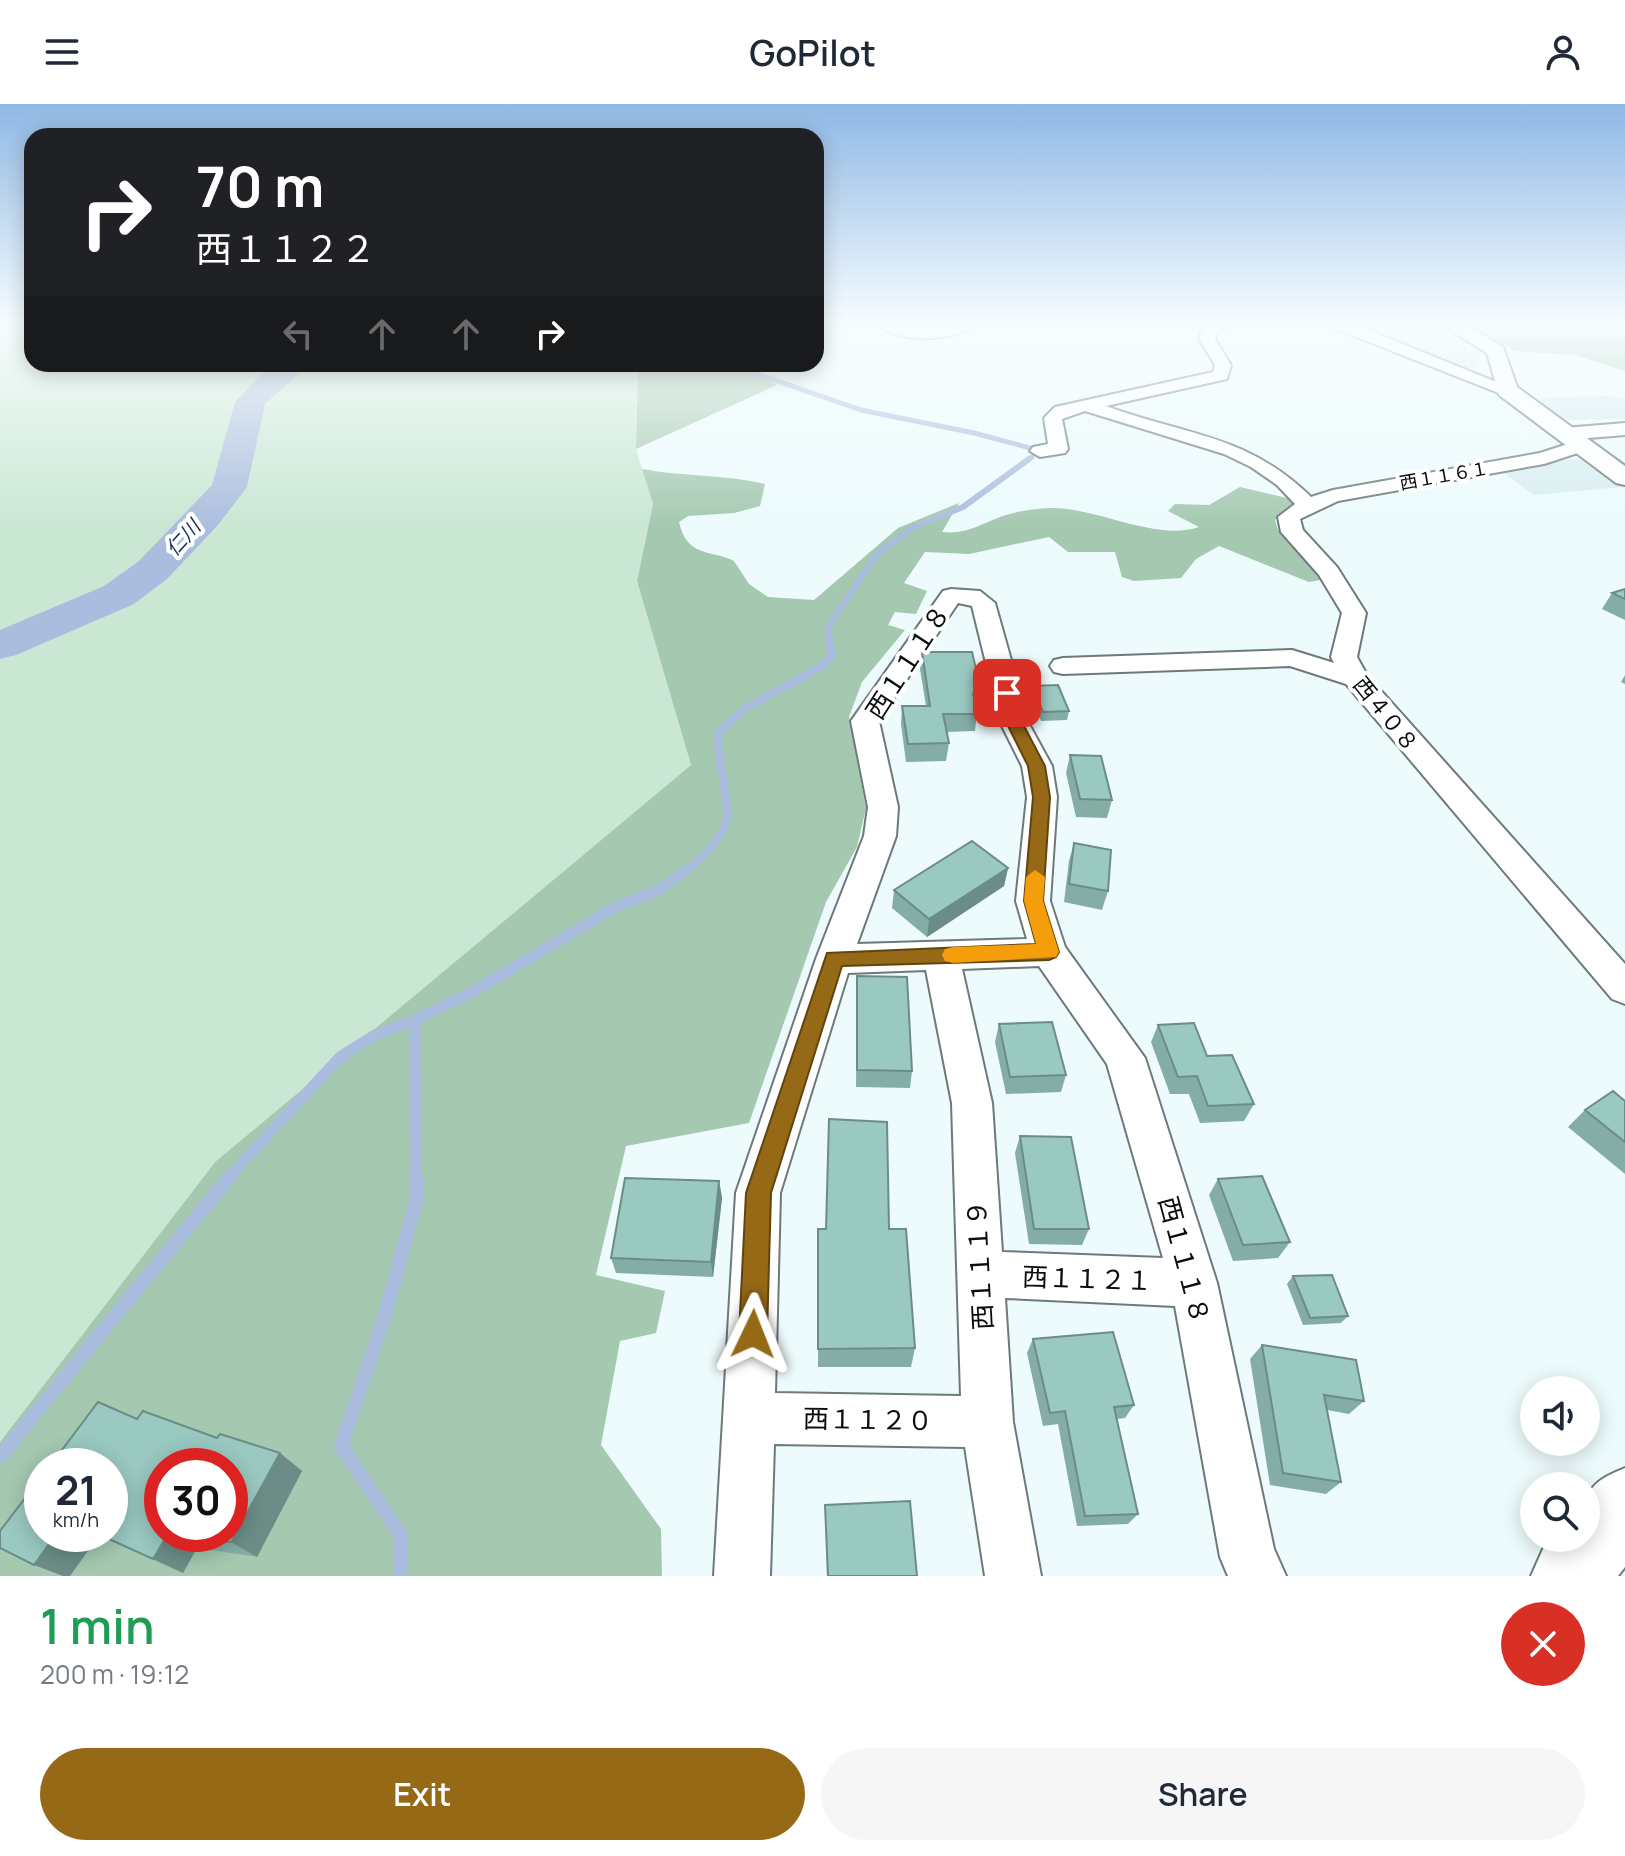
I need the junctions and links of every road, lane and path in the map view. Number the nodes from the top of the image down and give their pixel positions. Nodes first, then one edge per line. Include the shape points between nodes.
1 (1142, 392) edge
2 (1509, 392) edge
3 (1083, 404) junction
4 (1625, 429) edge
5 (1572, 440) junction
6 (1040, 451) dead end
7 (1625, 478) edge
8 (1308, 505) junction
9 (1063, 666) dead end
10 (1355, 678) junction
11 (1049, 952) junction
12 (941, 955) junction
13 (834, 959) junction
14 (1625, 989) edge
15 (980, 1274) junction
16 (1194, 1283) junction
17 (750, 1418) junction
18 (987, 1422) junction
19 (1625, 1505) edge
20 (742, 1576) edge
21 (1013, 1576) edge
22 (1258, 1576) edge
23 (1570, 1576) edge

1 - 3 street
2 - 5 street
3 - 6 street via 1053,418 1058,449
3 - 8 street via 1239,452 1289,482
4 - 5 street, 西１１６１
5 - 7 street
5 - 8 street, 西１１６１ via 1544,458
8 - 10 street, 西４０８ via 1289,517 1292,532 1329,572 1354,613 1344,657
9 - 10 street via 1281,658
10 - 14 street, 西４０８
11 - 12 street
11 - 13 street, 西１１１８ via 1033,901 1042,797 1037,766 1015,724 983,603 972,596 951,596 865,721 883,807 880,836
11 - 16 street, 西１１１８ via 1125,1058
12 - 13 street
12 - 15 street, 西１１１９ via 972,1103
13 - 17 street, 西１１１８ via 758,1193
15 - 16 street, 西１１２１
15 - 18 street, 西１１１９
16 - 22 street, 西１１１８ via 1248,1557
17 - 18 street, 西１１２０
17 - 20 street, 西１１１８
18 - 21 street, 西１１１９
19 - 23 main road

